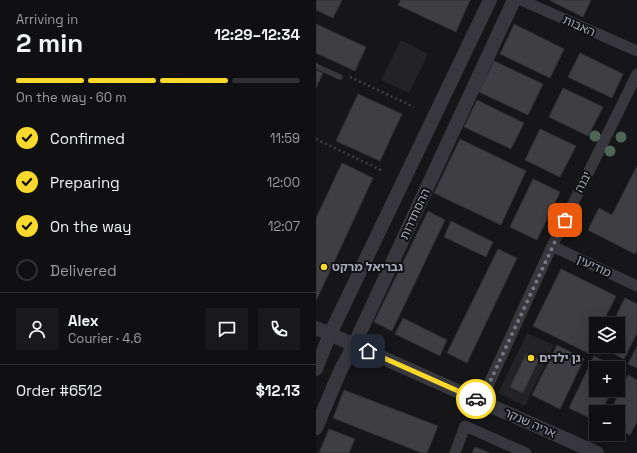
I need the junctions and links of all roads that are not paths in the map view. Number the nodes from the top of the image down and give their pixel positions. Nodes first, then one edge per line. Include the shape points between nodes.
1 (490, 0) edge
2 (514, 0) edge
3 (521, 0) edge
4 (637, 52) edge
5 (316, 66) edge
6 (637, 74) edge
7 (342, 76) road end
8 (552, 246) junction
9 (637, 286) edge
10 (316, 328) edge
11 (330, 334) junction
12 (354, 345) junction
13 (317, 362) edge
14 (341, 369) junction
15 (481, 401) junction
16 (316, 428) edge
17 (455, 453) edge
18 (526, 453) edge
19 (597, 453) edge

1 - 11 street, ההסתדרות
2 - 12 street, ההסתדרות
3 - 4 street, האבות
5 - 7 lane
6 - 8 street, יבנה
8 - 9 street, מודיעין
8 - 15 street, יבנה
10 - 11 street, אריה שנקר
11 - 12 street, אריה שנקר
11 - 13 street, ההסתדרות
12 - 14 street, ההסתדרות
12 - 15 street, אריה שנקר
13 - 14 street
14 - 16 street, ההסתדרות
15 - 19 street, אריה שנקר
17 - 18 street via 465,426

